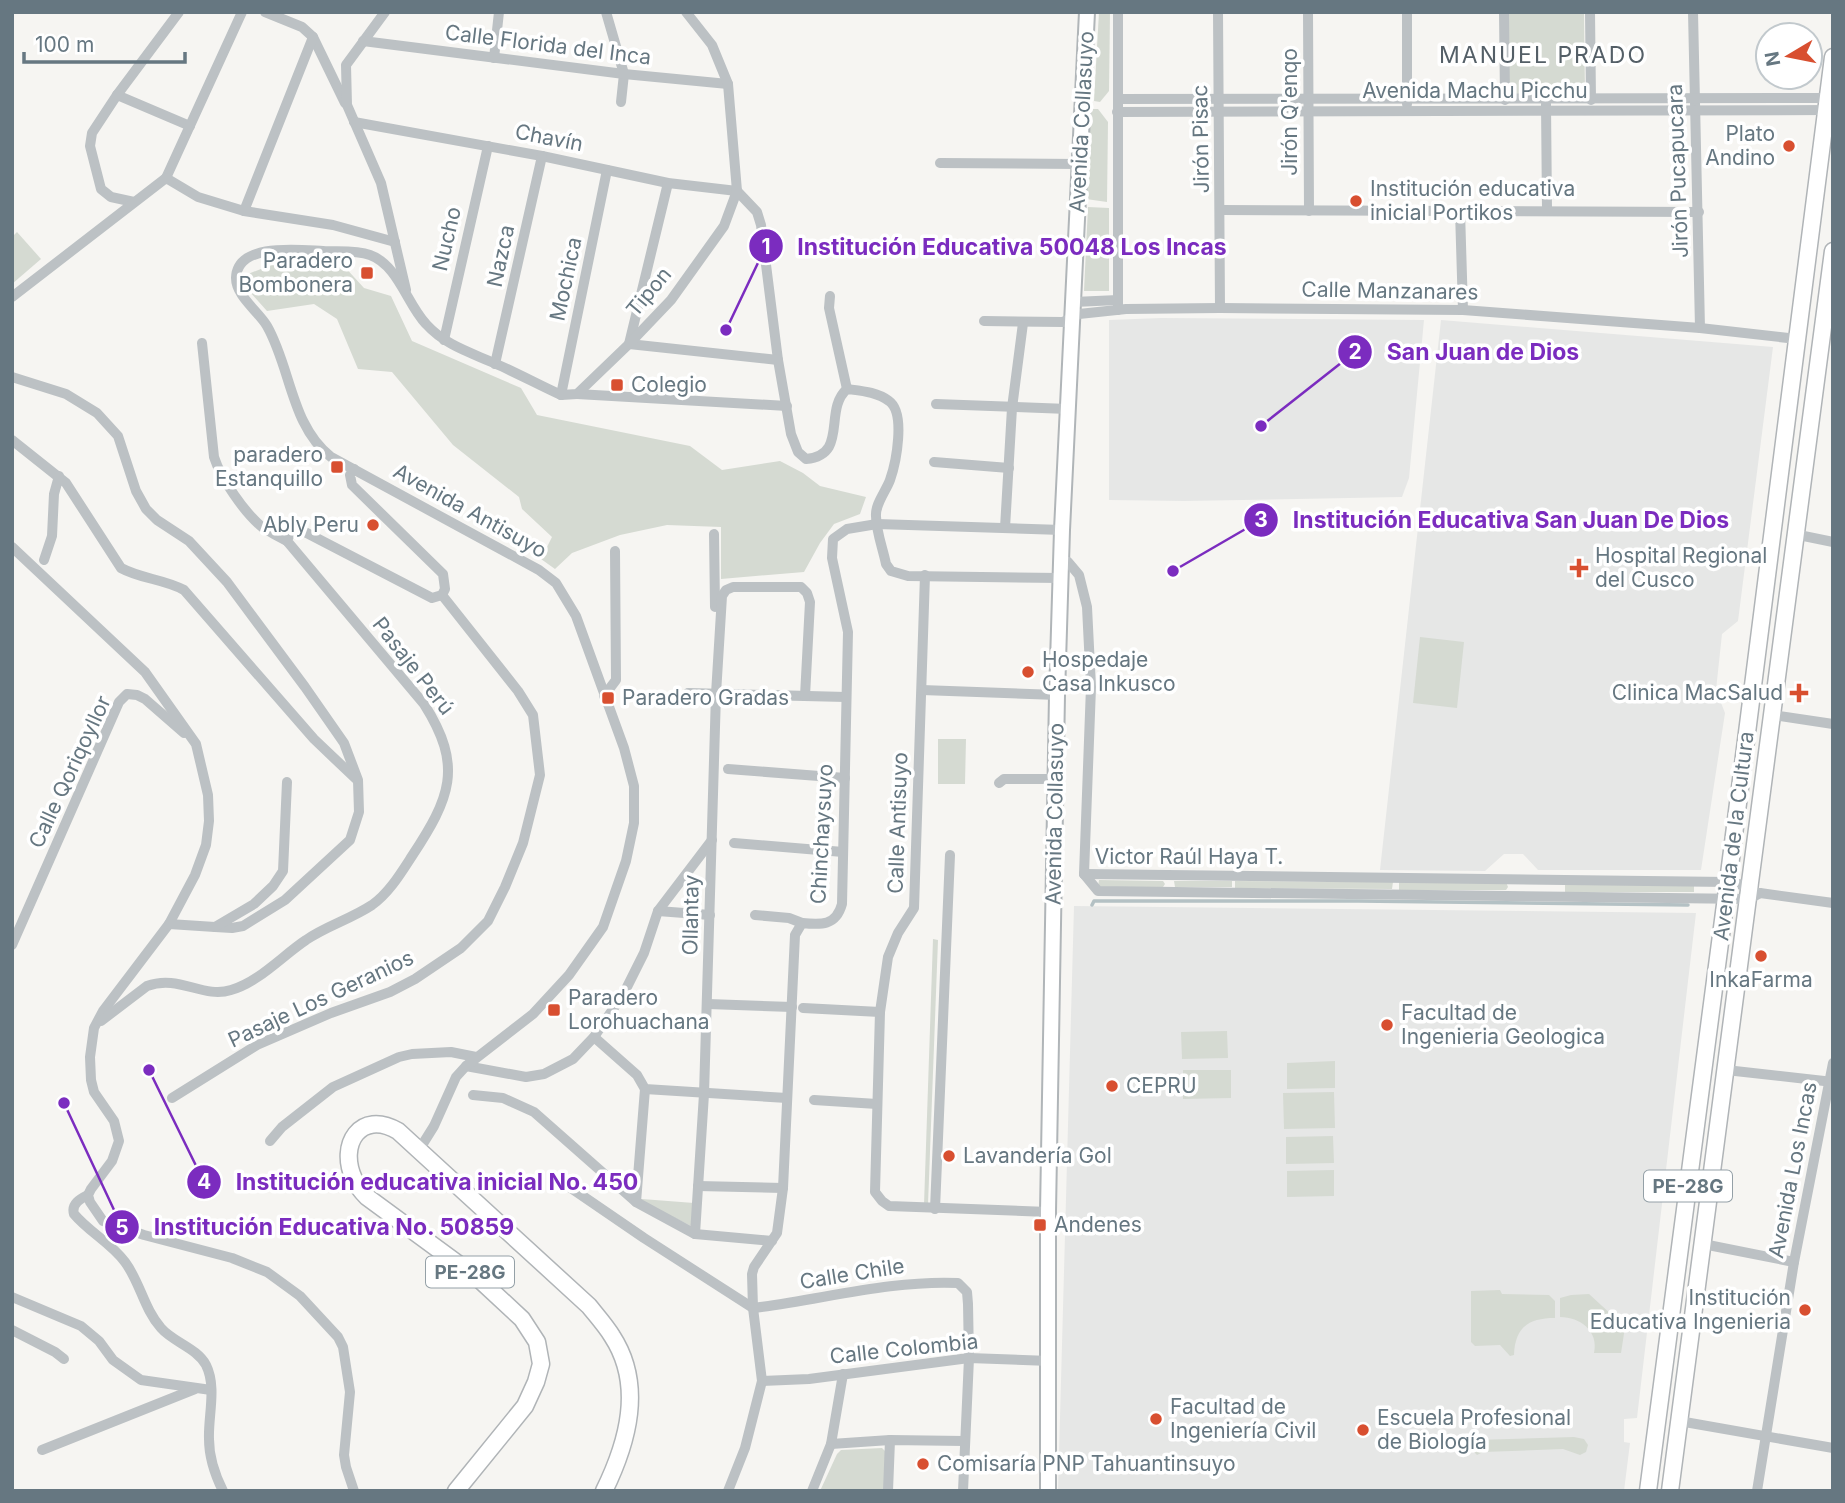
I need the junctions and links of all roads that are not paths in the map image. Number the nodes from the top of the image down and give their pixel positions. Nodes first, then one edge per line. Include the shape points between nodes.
1 (179, 12) edge
2 (242, 12) edge
3 (265, 12) edge
4 (385, 12) edge
5 (499, 12) edge
6 (606, 12) edge
7 (686, 12) edge
8 (1087, 12) edge
9 (1118, 12) edge
10 (1218, 12) edge
11 (1308, 12) edge
12 (1406, 12) edge
13 (1504, 12) edge
14 (1590, 12) edge
15 (1693, 12) edge
16 (313, 37) junction
17 (363, 41) junction
18 (1833, 57) edge
19 (494, 58) junction
20 (624, 74) junction
21 (729, 84) junction
22 (117, 95) junction
23 (1310, 98) junction
24 (1118, 99) junction
25 (1220, 100) junction
26 (1505, 100) junction
27 (1591, 100) junction
28 (621, 102) dead end
29 (1830, 104) edge
30 (346, 105) junction
31 (1407, 105) junction
32 (1546, 105) junction
33 (1695, 105) junction
34 (1310, 111) junction
35 (1117, 112) junction
36 (1220, 113) junction
37 (354, 122) junction
38 (190, 126) junction
39 (488, 146) junction
40 (542, 156) junction
41 (940, 163) dead end
42 (1079, 164) junction
43 (607, 170) junction
44 (166, 178) junction
45 (668, 183) junction
46 (737, 191) junction
47 (134, 202) junction
48 (1221, 210) junction
49 (1546, 210) junction
50 (244, 211) junction
51 (1310, 211) junction
52 (1460, 211) junction
53 (1699, 212) junction
54 (395, 242) junction
55 (1833, 251) edge
56 (1807, 263) junction
57 (1831, 277) edge
58 (1805, 281) junction
59 (407, 296) junction
60 (830, 296) dead end
61 (12, 297) edge
62 (1118, 305) junction
63 (1220, 307) junction
64 (1074, 309) junction
65 (1463, 310) junction
66 (984, 321) dead end
67 (1023, 323) junction
68 (1700, 328) junction
69 (1797, 339) junction
70 (444, 340) junction
71 (202, 343) dead end
72 (629, 344) junction
73 (1826, 359) edge
74 (778, 360) junction
75 (495, 364) junction
76 (12, 377) edge
77 (848, 389) junction
78 (577, 394) junction
79 (561, 395) junction
80 (936, 404) dead end
81 (787, 406) junction
82 (1012, 408) junction
83 (1068, 409) junction
84 (12, 440) edge
85 (934, 462) dead end
86 (1009, 468) junction
87 (354, 469) junction
88 (59, 476) junction
89 (877, 524) junction
90 (1005, 528) junction
91 (1062, 530) junction
92 (714, 534) dead end
93 (1794, 534) junction
94 (287, 541) junction
95 (1833, 542) edge
96 (12, 547) edge
97 (615, 551) dead end
98 (44, 560) dead end
99 (1061, 561) junction
100 (925, 575) junction
101 (1060, 578) junction
102 (442, 595) junction
103 (922, 690) junction
104 (688, 693) dead end
105 (716, 694) junction
106 (1057, 695) junction
107 (604, 696) junction
108 (805, 696) junction
109 (846, 697) junction
110 (1773, 715) junction
111 (1833, 724) edge
112 (196, 744) junction
113 (729, 769) dead end
114 (845, 778) junction
115 (1057, 779) junction
116 (358, 780) junction
117 (287, 782) dead end
118 (999, 783) dead end
119 (712, 840) junction
120 (734, 844) dead end
121 (843, 852) junction
122 (950, 855) dead end
123 (1084, 874) junction
124 (1170, 875) junction
125 (1727, 890) junction
126 (1169, 892) junction
127 (1753, 892) junction
128 (1833, 903) edge
129 (658, 911) junction
130 (710, 915) junction
131 (755, 915) dead end
132 (802, 923) junction
133 (169, 924) junction
134 (215, 927) junction
135 (12, 945) edge
136 (708, 1004) junction
137 (797, 1007) junction
138 (880, 1012) junction
139 (96, 1024) junction
140 (594, 1037) junction
141 (476, 1057) junction
142 (1833, 1063) edge
143 (466, 1066) junction
144 (1726, 1070) junction
145 (1831, 1081) edge
146 (645, 1089) junction
147 (704, 1094) junction
148 (473, 1095) dead end
149 (172, 1098) dead end
150 (787, 1098) junction
151 (814, 1100) dead end
152 (877, 1104) junction
153 (270, 1141) dead end
154 (419, 1150) junction
155 (552, 1175) dead end
156 (698, 1186) junction
157 (783, 1188) junction
158 (88, 1195) junction
159 (636, 1202) junction
160 (934, 1209) junction
161 (1048, 1212) junction
162 (695, 1234) junction
163 (772, 1241) junction
164 (1703, 1244) junction
165 (1794, 1262) junction
166 (12, 1297) edge
167 (753, 1308) junction
168 (12, 1330) edge
169 (970, 1358) junction
170 (64, 1359) dead end
171 (1050, 1362) junction
172 (843, 1374) junction
173 (762, 1381) junction
174 (196, 1388) junction
175 (211, 1390) junction
176 (1679, 1421) junction
177 (1767, 1437) junction
178 (890, 1440) junction
179 (964, 1441) junction
180 (831, 1444) junction
181 (1833, 1448) edge
182 (42, 1450) dead end
183 (223, 1491) edge
184 (354, 1491) edge
185 (456, 1491) edge
186 (604, 1491) edge
187 (728, 1491) edge
188 (812, 1491) edge
189 (888, 1491) edge
190 (963, 1491) edge
191 (1048, 1491) edge
192 (1648, 1491) edge
193 (1670, 1491) edge
194 (1757, 1491) edge

1 - 22 street
2 - 38 street
3 - 16 street via 302,27
4 - 17 street
5 - 19 street
6 - 20 street
7 - 21 street, Tipon via 712,46
8 - 42 main road, Avenida Collasuyo
9 - 24 street
10 - 25 street, Jirón Pisac
11 - 23 street, Jirón Q'enqo
12 - 31 street
13 - 26 street
14 - 27 street
15 - 33 street, Jirón Pucapucara
16 - 30 street
16 - 50 street
17 - 19 street, Calle Florida del Inca
17 - 30 street via 346,65
18 - 29 highway, Avenida de la Cultura
19 - 20 street, Calle Florida del Inca
20 - 21 street, Calle Florida del Inca
20 - 28 street
21 - 46 street, Tipon
22 - 38 street
22 - 47 street via 92,133 90,146 101,189 111,197
23 - 25 street, Avenida Machu Picchu
23 - 31 street, Avenida Machu Picchu
23 - 34 street, Jirón Q'enqo
24 - 25 street, Avenida Machu Picchu
24 - 35 street
25 - 36 street, Jirón Pisac
26 - 31 street, Avenida Machu Picchu
26 - 32 street, Avenida Machu Picchu
27 - 32 street, Avenida Machu Picchu
27 - 33 street, Avenida Machu Picchu
29 - 33 street, Avenida Machu Picchu
29 - 56 highway, Avenida de la Cultura
30 - 37 street
31 - 32 street, Avenida Machu Picchu
31 - 34 street, Avenida Machu Picchu
32 - 33 street, Avenida Machu Picchu
32 - 49 street
33 - 53 street, Jirón Pucapucara
34 - 36 street, Avenida Machu Picchu
34 - 51 street, Jirón Q'enqo
35 - 36 street, Avenida Machu Picchu
35 - 62 street
36 - 48 street, Jirón Pisac
37 - 39 street, Chavín
37 - 54 street via 381,183
38 - 44 street
39 - 40 street, Chavín
39 - 70 street, Nucho
40 - 43 street, Chavín
40 - 75 street, Nazca
41 - 42 street
42 - 64 main road, Avenida Collasuyo
43 - 45 street, Chavín
43 - 79 street, Mochica
44 - 47 street
44 - 50 street via 198,197
45 - 46 street, Chavín
45 - 72 street
46 - 72 street, Tipon via 724,226 671,300
46 - 74 street via 757,212 761,225
47 - 61 street
48 - 51 street
48 - 63 street, Jirón Pisac
49 - 52 street
49 - 53 street
50 - 54 street via 333,225
51 - 52 street
52 - 65 street
53 - 68 street, Jirón Pucapucara
54 - 59 street
55 - 57 highway, Avenida de la Cultura
56 - 57 main road
56 - 58 highway, Avenida de la Cultura
57 - 58 main road
57 - 73 highway, Avenida de la Cultura
58 - 69 highway, Avenida de la Cultura
59 - 70 street via 425,323
59 - 87 street, Avenida Antisuyo via 386,265 357,253 272,249 250,256 237,268 239,290 266,324 283,358 307,431 320,448
60 - 77 street
62 - 63 street, Calle Manzanares
62 - 64 street, Calle Manzanares
63 - 65 street, Calle Manzanares
64 - 67 street, Calle Manzanares via 1063,322
64 - 83 main road, Avenida Collasuyo
65 - 68 street, Calle Manzanares
66 - 67 street, Calle Manzanares
67 - 82 street
68 - 69 street, Calle Manzanares
69 - 125 highway, Avenida de la Cultura
70 - 75 street
71 - 94 street, Pasaje Perú via 217,467 246,510
72 - 74 street
72 - 78 street, Tipon
73 - 93 highway, Avenida de la Cultura
74 - 81 street
75 - 79 street
76 - 116 street via 66,394 97,412 118,436 146,509 189,541 227,582 344,743
77 - 81 street via 837,404 833,439 820,457 806,459 798,452
77 - 89 street via 874,393 896,409 898,440 891,477 876,511
78 - 79 street
78 - 81 street
80 - 82 street
82 - 83 street
82 - 86 street
83 - 91 main road, Avenida Collasuyo
84 - 88 street
85 - 86 street
86 - 90 street
87 - 102 street via 349,478 357,490 443,574
87 - 107 street, Avenida Antisuyo via 556,583 576,616
88 - 98 street via 52,536
88 - 116 street via 121,568 184,590 314,739
89 - 90 street
89 - 100 street via 891,571
89 - 109 street, Chinchaysuyo via 847,529 833,539 832,558 849,632
90 - 91 street
91 - 99 main road, Avenida Collasuyo
92 - 105 street
93 - 95 street
93 - 110 highway, Avenida de la Cultura
94 - 102 street via 291,531 301,530 432,598
94 - 139 street, Pasaje Perú via 439,728 449,770 436,818 396,881 373,904 307,939 259,976 228,991 155,983
96 - 112 street via 145,672
97 - 107 street via 616,680
99 - 101 main road, Avenida Collasuyo
99 - 123 street via 1068,562 1079,575 1087,607 1091,687
100 - 101 street
100 - 103 street, Calle Antisuyo
101 - 106 main road, Avenida Collasuyo
102 - 149 street, Pasaje Los Geranios via 533,715 540,775 523,843 488,921 461,948 415,979 257,1045
103 - 106 street
103 - 138 street, Calle Antisuyo via 914,908 888,957
104 - 105 street
105 - 108 street
105 - 108 street, Ollantay via 726,590 801,587 810,602
105 - 119 street, Ollantay
106 - 115 main road, Avenida Collasuyo
107 - 141 street, Avenida Antisuyo via 634,786 634,823 603,927 569,975 533,1014
108 - 109 street
109 - 114 street, Chinchaysuyo
110 - 111 street
110 - 127 highway, Avenida de la Cultura
112 - 133 street via 208,795 206,845
112 - 135 street, Calle Qoriqoyllor via 145,699 127,694 119,702
113 - 114 street
114 - 121 street, Chinchaysuyo
115 - 118 street via 1004,779
115 - 161 main road, Avenida Collasuyo
116 - 134 street via 359,812 350,840 285,900 243,926
117 - 134 street via 283,871 254,904
119 - 129 street
119 - 130 street, Ollantay
120 - 121 street
121 - 132 street, Chinchaysuyo via 838,915 827,924
122 - 160 street
123 - 124 street, Victor Raúl Haya T.
123 - 126 street, Victor Raúl Haya T. via 1098,891
124 - 125 street, Victor Raúl Haya T.
124 - 126 street
125 - 126 street, Victor Raúl Haya T.
125 - 127 street
125 - 127 street
125 - 192 highway, Avenida de la Cultura / PE-28G
127 - 128 street
127 - 144 highway, Avenida de la Cultura / PE-28G
129 - 130 street
129 - 140 street via 629,983
130 - 136 street, Ollantay
131 - 132 street
132 - 137 street, Chinchaysuyo via 795,935
133 - 134 street
133 - 139 street
136 - 137 street
136 - 147 street, Ollantay
137 - 138 street
137 - 150 street, Chinchaysuyo
138 - 152 street, Calle Antisuyo
139 - 158 street via 91,1080 114,1121 119,1141 112,1161
140 - 143 street via 573,1059 544,1074 526,1077
140 - 146 street via 637,1075
141 - 143 street, Avenida Antisuyo
141 - 153 street via 451,1052 400,1057 337,1085
142 - 145 street, Avenida Los Incas
143 - 154 street, Avenida Antisuyo
144 - 145 street
144 - 164 highway, Avenida de la Cultura / PE-28G
145 - 165 street, Avenida Los Incas
146 - 147 street
146 - 159 street
147 - 150 street
147 - 156 street, Ollantay
148 - 159 street via 503,1098 534,1112
150 - 157 street, Chinchaysuyo
151 - 152 street
152 - 160 street, Calle Antisuyo via 876,1192 889,1206
154 - 185 highway, PE-28G via 393,1128 377,1123 365,1126 350,1143 353,1178 367,1197 480,1280 522,1319 537,1342 541,1364 525,1406
154 - 186 highway, PE-28G via 589,1306 613,1338 627,1367 631,1399 626,1434
155 - 167 street
156 - 157 street
156 - 162 street, Ollantay
157 - 163 street, Chinchaysuyo
158 - 175 street via 77,1201 74,1214 134,1274 160,1327 200,1356
158 - 184 street via 103,1221 267,1272 300,1296 338,1338 350,1392 345,1455
159 - 162 street
160 - 161 street
161 - 171 main road, Avenida Collasuyo
162 - 163 street
163 - 167 street, Chinchaysuyo via 754,1267
164 - 165 street
164 - 176 highway, Avenida de la Cultura / PE-28G
165 - 177 street, Avenida Los Incas
166 - 174 street via 80,1326 99,1340 113,1360 141,1380
167 - 169 street, Calle Chile via 913,1283 958,1283 967,1292
167 - 173 street, Chinchaysuyo
168 - 170 street
169 - 171 street, Calle Colombia
169 - 172 street, Calle Colombia
169 - 179 street
171 - 191 main road, Avenida Collasuyo
172 - 173 street, Calle Colombia
172 - 180 street
173 - 187 street via 745,1448
174 - 175 street
174 - 182 street
175 - 183 street via 208,1441
176 - 177 street
176 - 193 highway, Avenida de la Cultura / PE-28G
177 - 181 street
177 - 194 street, Avenida Los Incas
178 - 179 street
178 - 180 street
178 - 189 street
179 - 190 street
180 - 188 street

